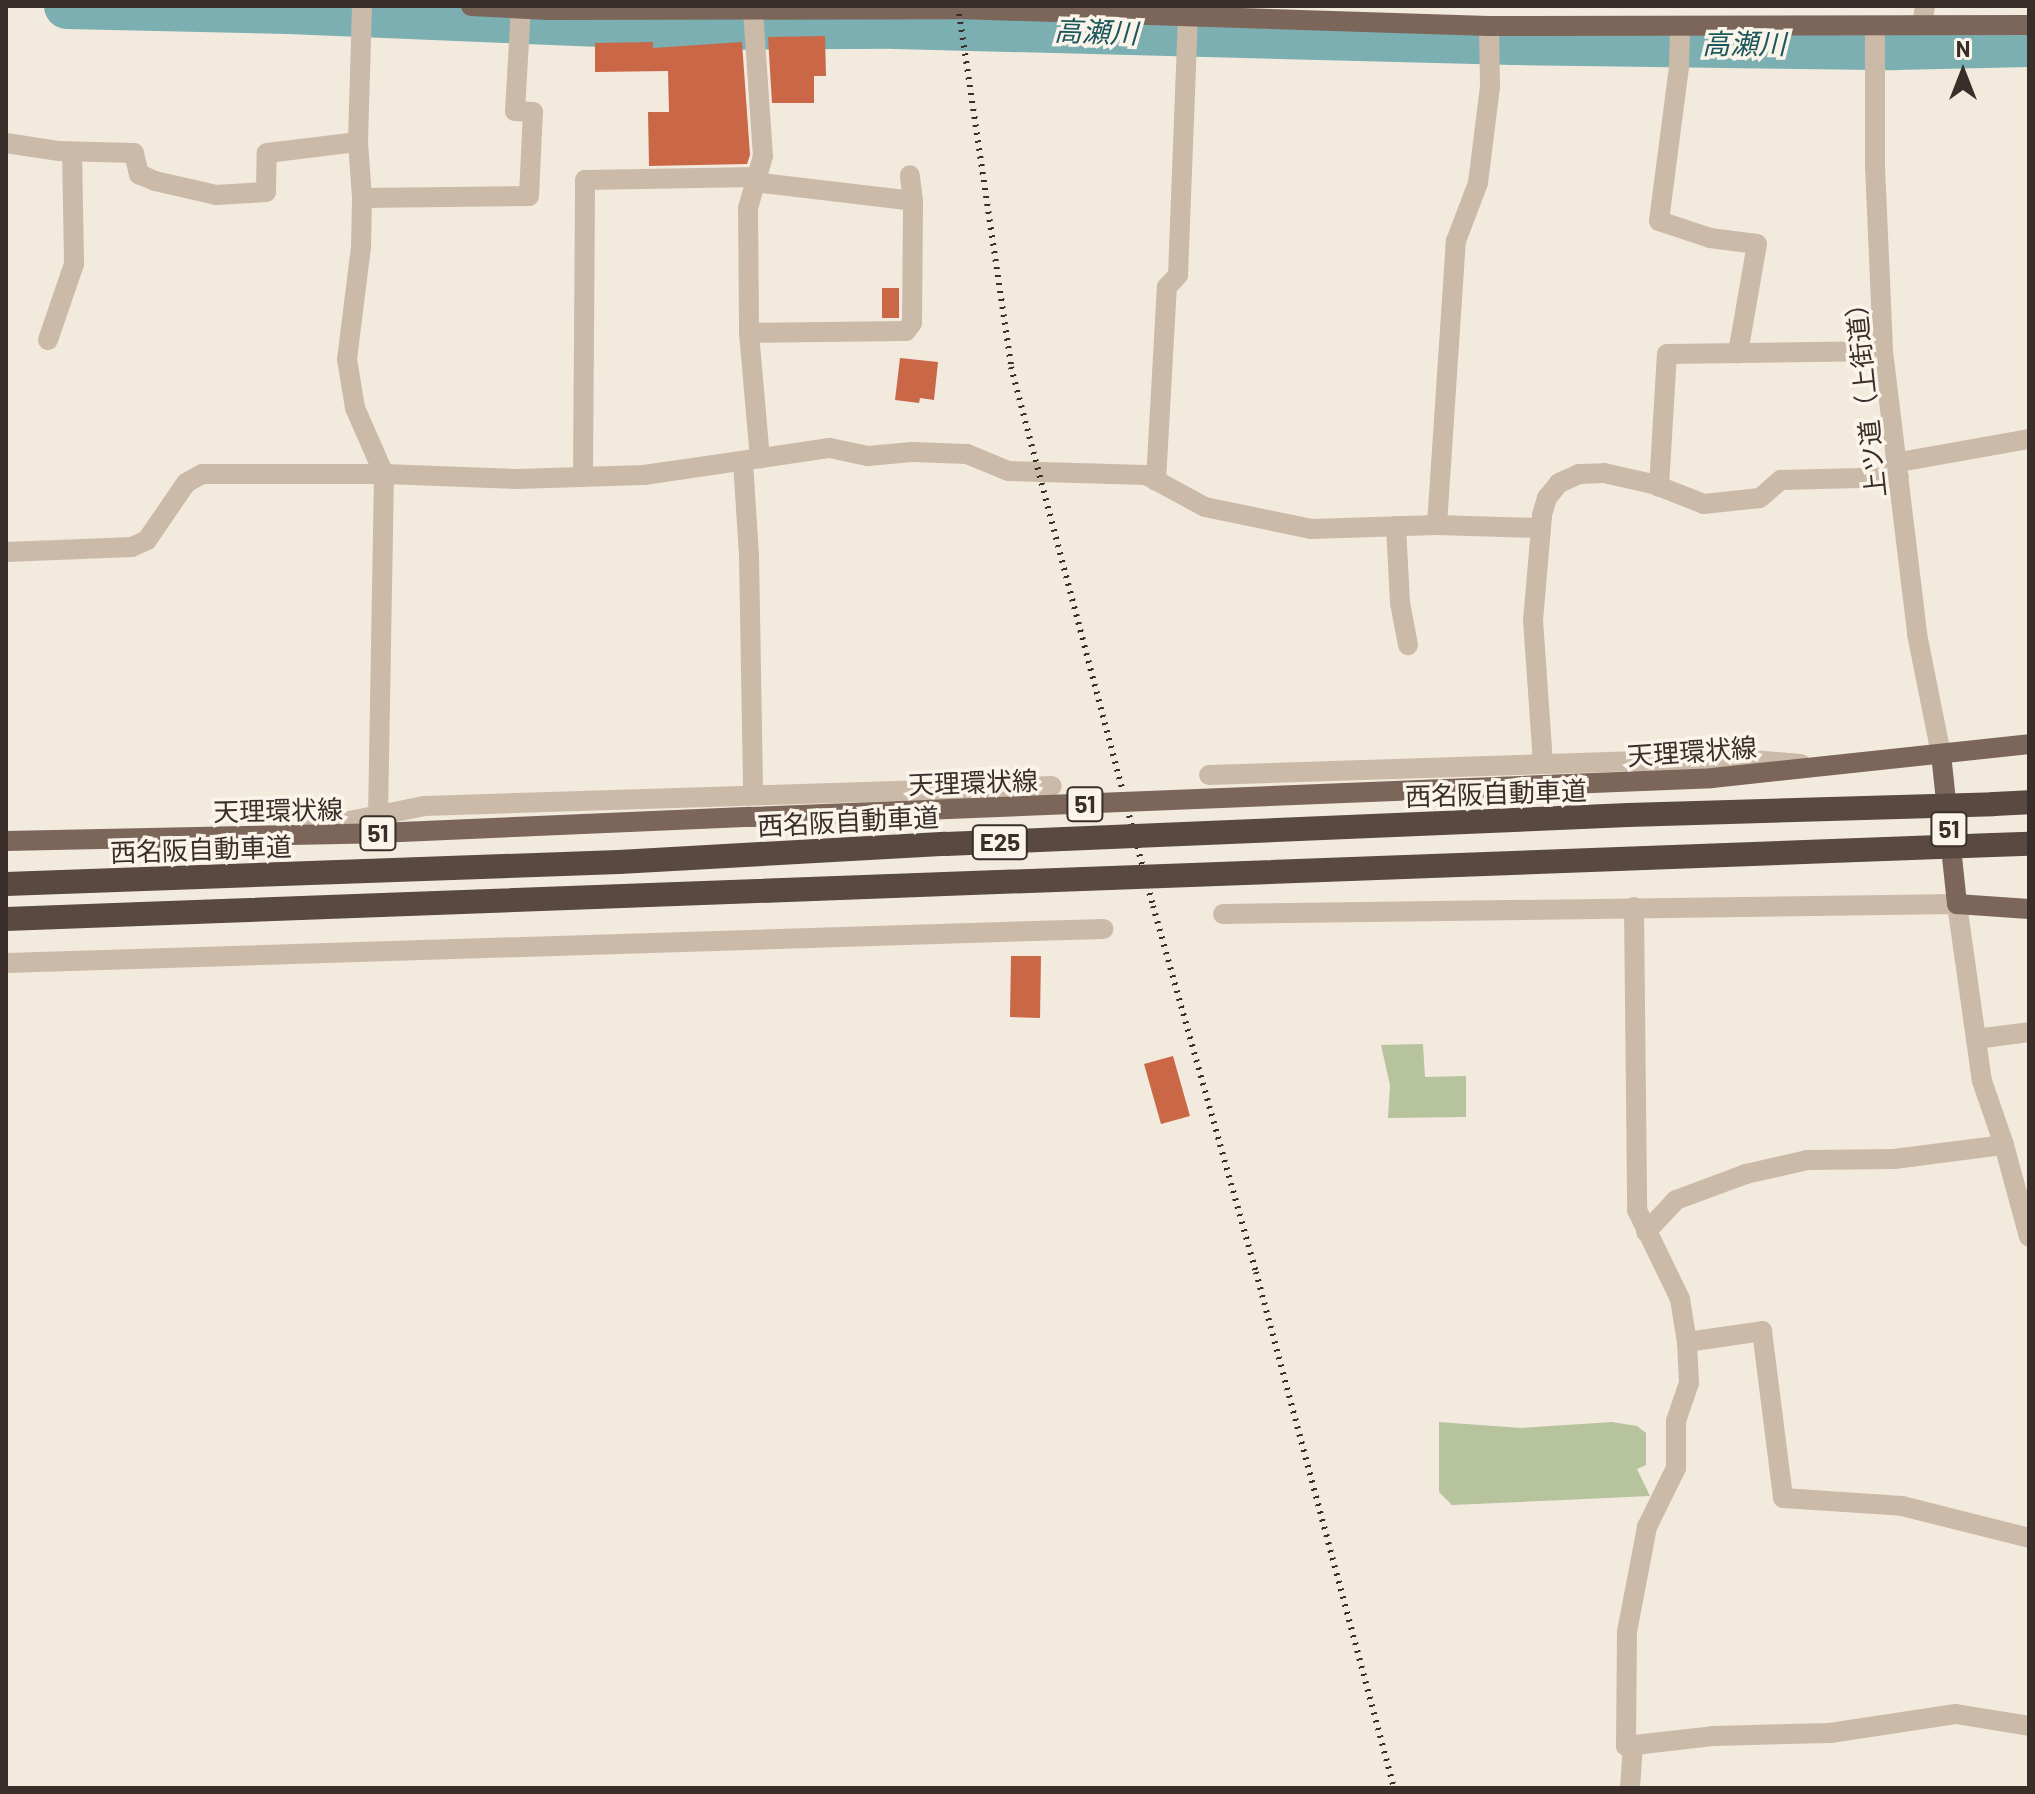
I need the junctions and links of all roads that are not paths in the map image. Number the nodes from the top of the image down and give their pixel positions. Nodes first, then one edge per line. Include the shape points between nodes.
1 (362, 6) edge
2 (471, 6) edge
3 (521, 8) junction
4 (548, 8) edge
5 (974, 8) edge
6 (753, 13) junction
7 (1239, 13) edge
8 (1327, 13) edge
9 (1924, 16) edge
10 (1188, 17) junction
11 (2029, 25) edge
12 (1489, 26) junction
13 (1680, 26) junction
14 (1875, 26) junction
15 (358, 142) junction
16 (6, 143) edge
17 (72, 152) junction
18 (910, 175) dead end
19 (755, 180) junction
20 (362, 198) junction
21 (913, 201) junction
22 (749, 333) junction
23 (48, 340) dead end
24 (1883, 351) junction
25 (1738, 353) junction
26 (2029, 439) edge
27 (751, 461) junction
28 (1897, 470) junction
29 (384, 474) junction
30 (583, 477) junction
31 (1156, 481) junction
32 (1659, 487) junction
33 (1437, 525) junction
34 (1396, 526) junction
35 (1541, 528) junction
36 (6, 552) edge
37 (1408, 645) dead end
38 (2029, 744) edge
39 (1941, 754) junction
40 (1543, 763) junction
41 (1826, 766) junction
42 (1209, 775) dead end
43 (1052, 786) dead end
44 (753, 793) junction
45 (2029, 802) edge
46 (379, 812) junction
47 (378, 833) junction
48 (281, 836) junction
49 (6, 841) edge
50 (2029, 844) edge
51 (6, 884) edge
52 (1957, 904) junction
53 (1634, 907) junction
54 (2029, 909) edge
55 (1223, 914) dead end
56 (6, 919) edge
57 (1103, 929) dead end
58 (6, 963) edge
59 (2029, 1032) edge
60 (1976, 1039) junction
61 (2004, 1145) junction
62 (1646, 1232) junction
63 (2029, 1237) edge
64 (1687, 1342) junction
65 (2029, 1538) edge
66 (2029, 1726) edge
67 (1633, 1745) junction
68 (1630, 1788) edge

1 - 15 street
2 - 3 main road
3 - 4 main road
3 - 20 street via 515,111 533,112 529,196
4 - 6 main road
5 - 6 main road
5 - 10 main road
6 - 19 street via 763,141
7 - 8 main road
7 - 10 main road
8 - 12 main road
9 - 11 main road
9 - 14 main road
10 - 31 street via 1178,275 1167,287
12 - 13 main road
12 - 33 street via 1490,87 1478,183 1456,241
13 - 14 main road
13 - 25 street via 1659,221 1710,238 1757,244
14 - 24 street, 上ツ道（上街道）
15 - 17 street via 267,153 266,192 216,195 139,174 134,153
15 - 20 street
16 - 17 street
17 - 23 street via 74,264
18 - 21 street
19 - 21 street
19 - 22 street via 748,208
19 - 30 street via 585,180
20 - 29 street via 347,359 355,408
21 - 22 street via 912,323 906,331
22 - 27 street
24 - 25 street
24 - 28 street, 上ツ道（上街道）
25 - 32 street via 1667,354
26 - 28 street
27 - 30 street
27 - 31 street via 830,448 868,456 967,454 1008,471 1146,475
27 - 44 street
28 - 32 street via 1781,480 1760,498 1704,504
28 - 39 street, 上ツ道（上街道） via 1917,634
29 - 30 street
29 - 36 street via 202,474 186,483 147,540 132,547
29 - 46 street
31 - 34 street via 1205,507 1311,529
32 - 35 street via 1604,473 1579,474 1559,483 1547,498
33 - 34 street
33 - 35 street
34 - 37 street
35 - 40 street via 1533,621
38 - 39 main road, 天理環状線 / 51
39 - 41 main road, 天理環状線 / 51
39 - 52 main road, 51
40 - 41 street via 1731,758
40 - 42 street
41 - 47 main road, 天理環状線 / 51, bridge via 1712,778
43 - 44 street
44 - 46 street
45 - 51 highway, 西名阪自動車道 / E25, bridge
46 - 47 street
46 - 48 street
47 - 48 main road, 天理環状線 / 51
48 - 49 main road, 天理環状線 / 51
50 - 56 highway, E25, bridge
52 - 53 street
52 - 54 main road
52 - 60 street
53 - 55 street
53 - 62 street via 1637,1210
57 - 58 street
59 - 60 street
60 - 61 street via 1982,1081
61 - 62 street via 1894,1159 1807,1160 1746,1174 1676,1200
61 - 63 street
62 - 64 street via 1680,1299
64 - 65 street via 1762,1331 1783,1498 1902,1506
64 - 67 street via 1689,1383 1676,1421 1676,1468 1647,1527 1627,1632 1624,1743
66 - 67 street via 1956,1714 1830,1733 1714,1736
67 - 68 street

